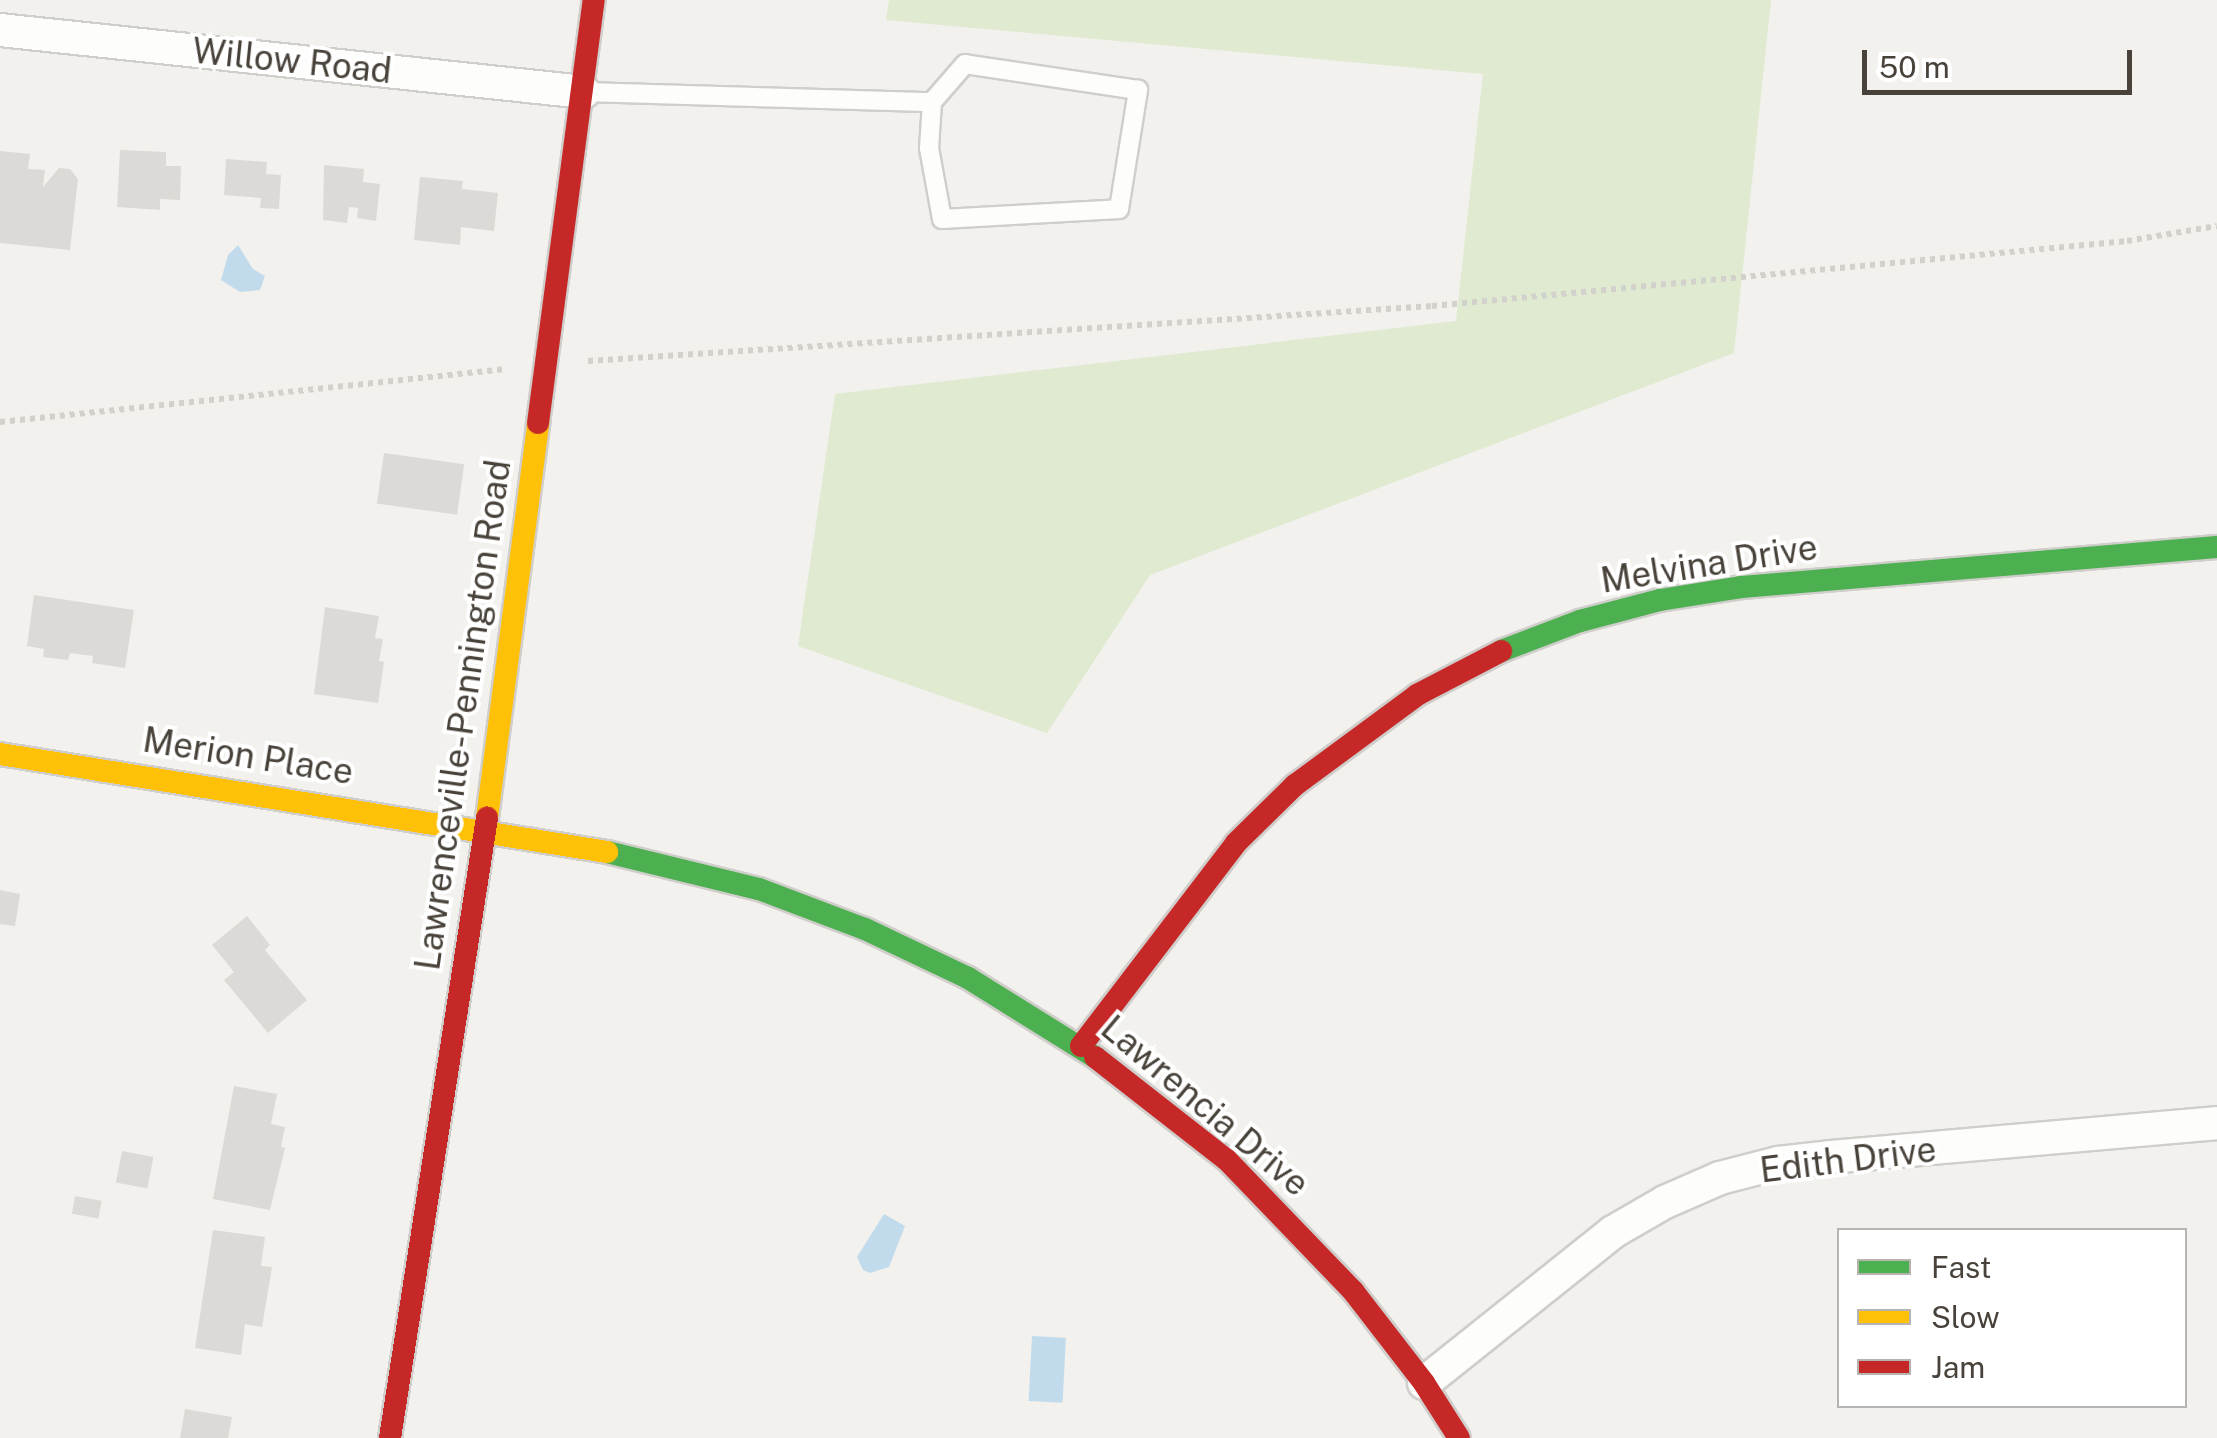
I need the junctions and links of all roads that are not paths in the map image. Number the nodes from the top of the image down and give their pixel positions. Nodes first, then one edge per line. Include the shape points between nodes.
1 (594, 0) edge
2 (0, 30) edge
3 (584, 92) junction
4 (932, 102) junction
5 (2217, 547) edge
6 (0, 754) edge
7 (485, 830) junction
8 (1081, 1046) junction
9 (2217, 1124) edge
10 (1424, 1383) junction
11 (390, 1438) edge
12 (1459, 1438) edge

1 - 3 street, Lawrenceville-Pennington Road
2 - 3 street, Willow Road
3 - 4 lane
3 - 7 street, Lawrenceville-Pennington Road
4 - 4 lane via 929,148 942,218 1118,208 1138,90 966,64
5 - 8 street, Melvina Drive via 1741,586 1580,620 1502,650 1417,694 1295,785 1236,843
6 - 7 street, Merion Place
7 - 8 street, Lawrencia Drive via 649,859 759,889 968,978
7 - 11 street, Lawrenceville-Pennington Road
8 - 10 street, Lawrencia Drive via 1212,1148 1292,1224
9 - 10 street, Edith Drive via 1830,1156 1720,1178 1613,1232
10 - 12 street, Lawrencia Drive

